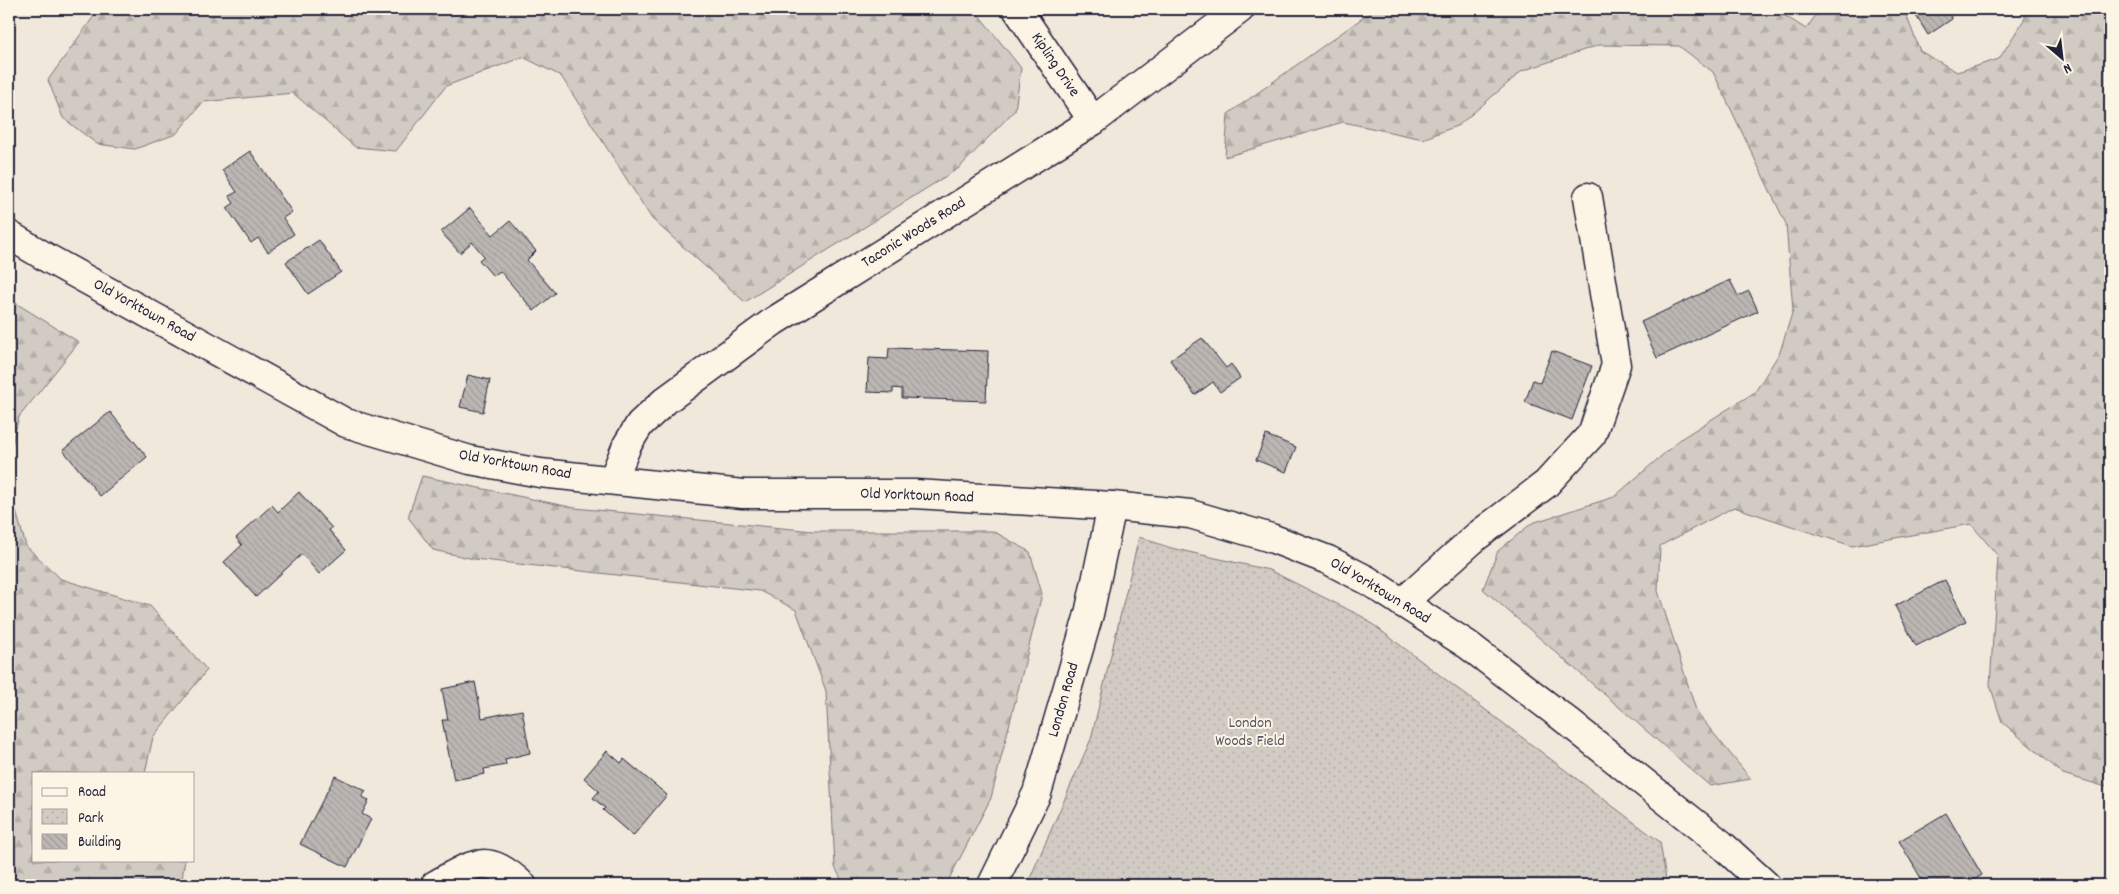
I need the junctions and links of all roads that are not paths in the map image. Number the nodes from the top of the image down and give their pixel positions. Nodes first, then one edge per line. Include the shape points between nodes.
1 (1017, 9) edge
2 (1240, 9) edge
3 (1093, 121) junction
4 (1588, 197) dead end
5 (9, 234) edge
6 (614, 480) junction
7 (1112, 506) junction
8 (1402, 603) junction
9 (435, 885) edge
10 (522, 885) edge
11 (992, 885) edge
12 (1766, 885) edge

1 - 3 main road, Kipling Drive
2 - 3 main road, Taconic Woods Road
3 - 6 main road, Taconic Woods Road via 774,321 666,400 640,424 627,445
4 - 8 main road via 1616,365 1592,434 1546,484 1477,536
5 - 6 main road, Old Yorktown Road via 346,422 470,460
6 - 7 main road, Old Yorktown Road via 743,494 915,494
7 - 8 main road, Old Yorktown Road via 1190,514 1271,538 1328,560
7 - 11 main road, London Road via 1090,614 1038,793
8 - 12 main road, Old Yorktown Road via 1468,645 1554,711 1721,844
9 - 10 main road via 470,865 489,864 508,872

